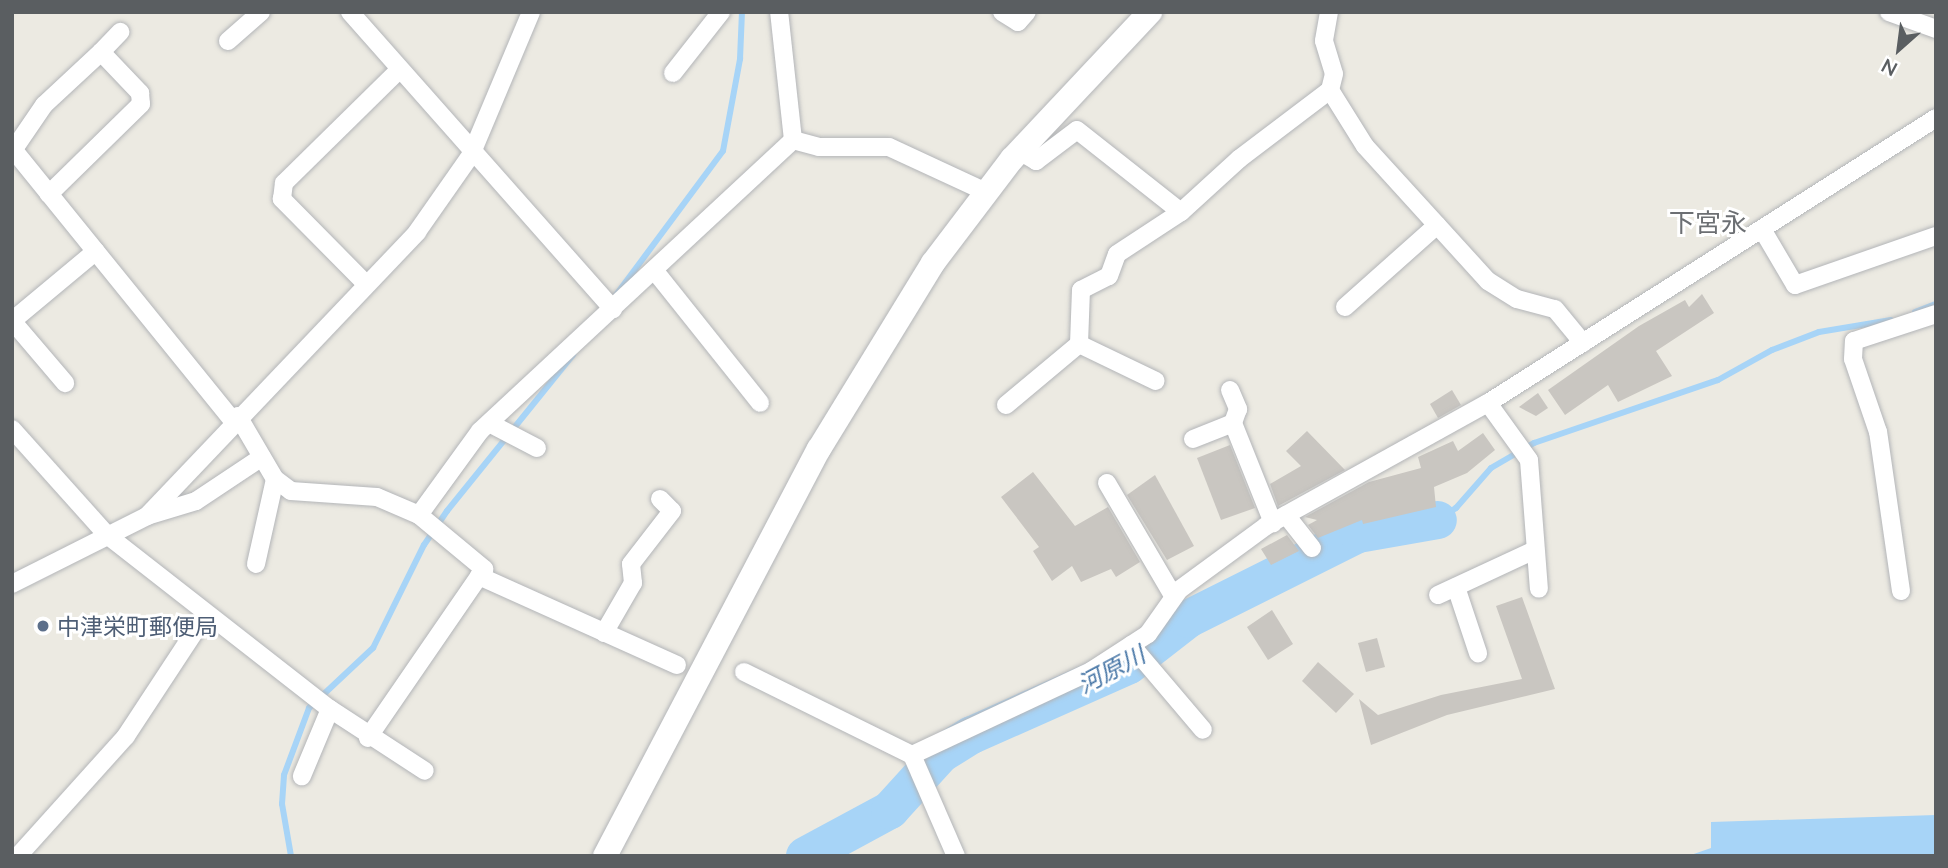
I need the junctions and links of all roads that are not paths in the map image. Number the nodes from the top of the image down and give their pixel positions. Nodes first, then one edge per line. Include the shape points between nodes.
1 (261, 12) edge
2 (350, 12) edge
3 (531, 12) edge
4 (720, 12) edge
5 (779, 12) edge
6 (1002, 12) edge
7 (1027, 12) edge
8 (1150, 12) edge
9 (1329, 12) edge
10 (1889, 12) edge
11 (1914, 16) edge
12 (1936, 29) edge
13 (120, 32) dead end
14 (228, 41) dead end
15 (101, 52) junction
16 (399, 70) junction
17 (673, 74) dead end
18 (1330, 90) junction
19 (1936, 118) edge
20 (793, 140) junction
21 (13, 148) edge
22 (1019, 151) junction
23 (471, 155) junction
24 (984, 191) junction
25 (49, 194) junction
26 (1181, 212) junction
27 (1437, 225) junction
28 (1762, 229) junction
29 (1936, 236) edge
30 (96, 251) junction
31 (654, 270) junction
32 (366, 284) junction
33 (1345, 307) dead end
34 (613, 309) junction
35 (1936, 314) edge
36 (13, 322) edge
37 (1583, 343) junction
38 (1079, 344) junction
39 (1156, 381) dead end
40 (65, 383) dead end
41 (1230, 390) dead end
42 (760, 403) dead end
43 (1488, 403) junction
44 (1006, 405) dead end
45 (235, 419) junction
46 (489, 423) junction
47 (1233, 423) junction
48 (12, 429) edge
49 (1193, 439) dead end
50 (537, 448) dead end
51 (262, 457) junction
52 (275, 479) junction
53 (1107, 483) dead end
54 (660, 499) dead end
55 (419, 515) junction
56 (147, 516) junction
57 (1279, 519) junction
58 (107, 536) junction
59 (1312, 548) dead end
60 (1535, 550) junction
61 (256, 564) dead end
62 (479, 576) junction
63 (12, 584) edge
64 (1456, 587) junction
65 (1539, 589) dead end
66 (1901, 591) dead end
67 (1438, 595) dead end
68 (1174, 597) junction
69 (206, 614) junction
70 (604, 633) junction
71 (1131, 645) junction
72 (1478, 653) dead end
73 (677, 665) dead end
74 (744, 672) dead end
75 (330, 709) junction
76 (1203, 730) dead end
77 (368, 738) junction
78 (912, 755) junction
79 (425, 771) dead end
80 (302, 776) dead end
81 (18, 856) edge
82 (605, 856) edge
83 (956, 856) edge

1 - 14 street
2 - 16 street
3 - 23 street
4 - 17 street
5 - 20 street
6 - 7 street via 1018,22
8 - 22 street
9 - 18 street via 1324,41 1334,74
10 - 11 street
11 - 12 street
13 - 15 street
15 - 21 street via 44,105
15 - 25 street via 140,93 141,104
16 - 23 street
16 - 32 street via 284,183 282,199
18 - 26 street via 1239,159
18 - 27 street via 1365,146
19 - 28 street
20 - 24 street via 818,147 890,147
20 - 31 street
21 - 25 street
22 - 24 street
22 - 26 street via 1036,161 1077,130
23 - 32 street via 417,232
23 - 34 street
24 - 82 street via 919,286 819,449
25 - 30 street
26 - 38 street via 1117,254 1109,276 1081,290
27 - 33 street
27 - 37 street via 1488,281 1517,299 1555,309
28 - 29 street via 1795,285
28 - 37 street
30 - 36 street
30 - 45 street
31 - 34 street
31 - 42 street
32 - 45 street
34 - 46 street
35 - 66 street via 1854,341 1853,359 1878,432
36 - 40 street
37 - 43 street
38 - 39 street
38 - 44 street
41 - 47 street via 1238,409
43 - 57 street
43 - 60 street via 1529,460
45 - 51 street
45 - 56 street
46 - 50 street
46 - 55 street
47 - 49 street
47 - 57 street
48 - 58 street
51 - 52 street
51 - 56 street via 196,501
52 - 55 street via 291,491 377,497
52 - 61 street
53 - 68 street
54 - 70 street via 672,512 631,564 634,583
55 - 62 street via 484,569
56 - 58 street
57 - 59 street
57 - 68 street
58 - 63 street
58 - 69 street
60 - 64 street
60 - 65 street
62 - 70 street
62 - 77 street
64 - 67 street
64 - 72 street
68 - 71 street via 1148,634
69 - 75 street
69 - 81 street via 126,736
70 - 73 street
71 - 76 street
71 - 78 street via 1091,671
74 - 78 street
75 - 77 street
75 - 80 street
77 - 79 street
78 - 83 street

